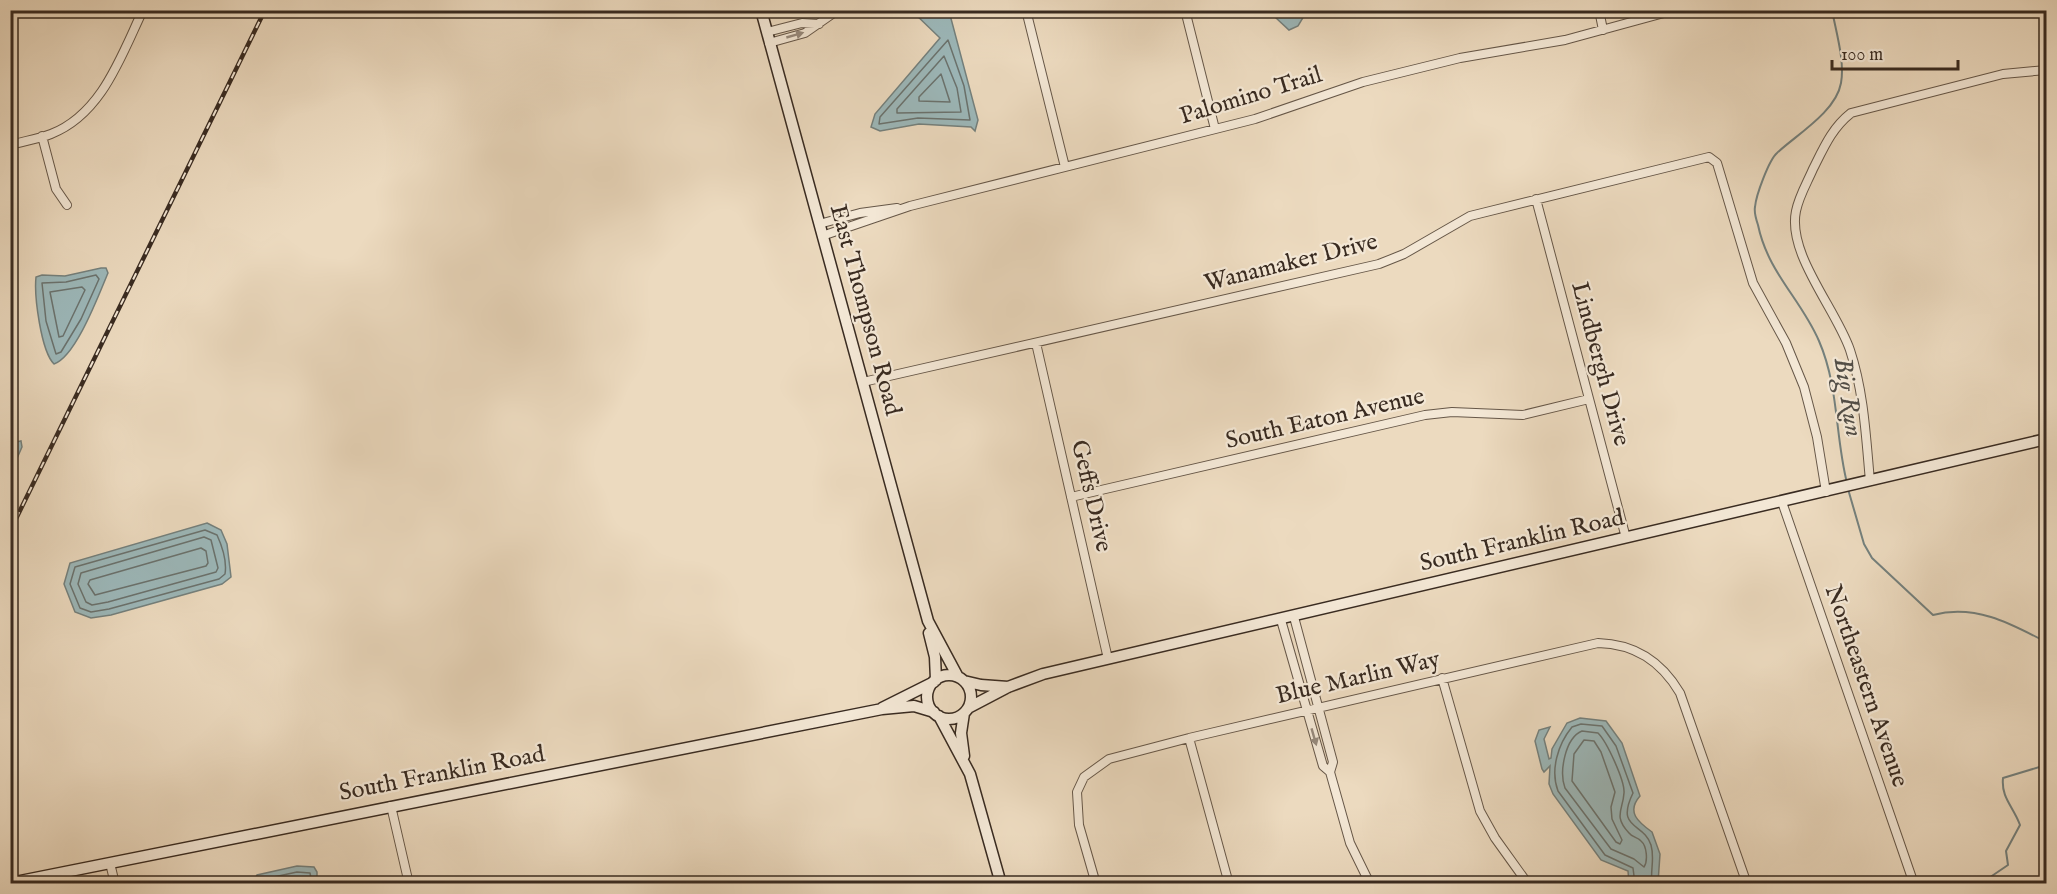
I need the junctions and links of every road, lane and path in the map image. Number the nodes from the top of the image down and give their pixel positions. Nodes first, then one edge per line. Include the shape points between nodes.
1 (15, 10) edge
2 (143, 10) edge
3 (761, 10) edge
4 (838, 10) edge
5 (1026, 10) edge
6 (1185, 10) edge
7 (1599, 10) edge
8 (1675, 10) edge
9 (10, 13) edge
10 (1604, 30) junction
11 (768, 37) junction
12 (2046, 70) edge
13 (1215, 129) junction
14 (42, 136) junction
15 (10, 145) edge
16 (1065, 167) junction
17 (1536, 199) junction
18 (67, 205) dead end
19 (910, 206) junction
20 (819, 224) junction
21 (822, 236) junction
22 (1036, 343) junction
23 (863, 382) junction
24 (1589, 399) junction
25 (2046, 439) edge
26 (1870, 481) junction
27 (1826, 492) junction
28 (1071, 497) junction
29 (1782, 502) junction
30 (1626, 538) junction
31 (1294, 617) junction
32 (1281, 620) junction
33 (928, 621) junction
34 (1108, 659) junction
35 (1442, 678) junction
36 (961, 679) junction
37 (935, 681) junction
38 (1008, 687) junction
39 (1318, 707) junction
40 (882, 709) junction
41 (966, 710) junction
42 (1307, 710) junction
43 (937, 714) junction
44 (1189, 738) junction
45 (964, 760) junction
46 (1330, 772) junction
47 (391, 806) junction
48 (110, 863) junction
49 (10, 883) edge
50 (115, 884) edge
51 (409, 884) edge
52 (1001, 884) edge
53 (1096, 884) edge
54 (1229, 884) edge
55 (1370, 884) edge
56 (1528, 884) edge
57 (1747, 884) edge
58 (1914, 884) edge

1 - 9 street
2 - 14 street via 92,105 76,120
3 - 11 main road, East Thompson Road
4 - 11 street via 819,24 802,23
5 - 16 street
6 - 13 street
7 - 10 street
8 - 10 street, Palomino Trail
10 - 13 street, Palomino Trail via 1460,57 1363,82 1273,114
11 - 20 main road, East Thompson Road
12 - 26 street via 2003,74 1851,113 1830,135 1812,173 1796,211 1797,238 1851,351 1861,392
13 - 16 street, Palomino Trail
14 - 15 street
14 - 18 street via 56,189
16 - 19 street, Palomino Trail
17 - 22 street, Wanamaker Drive via 1470,216 1379,264
17 - 24 street, Lindbergh Drive
17 - 27 street, Wanamaker Drive via 1709,157 1717,163 1753,283 1786,343 1803,387
19 - 20 street, Palomino Trail
19 - 21 street, Palomino Trail
20 - 21 main road, East Thompson Road
21 - 23 main road, East Thompson Road
22 - 23 street, Wanamaker Drive
22 - 28 street, Geffs Drive
23 - 33 main road, East Thompson Road
24 - 28 street, South Eaton Avenue via 1523,415 1425,415
24 - 30 street, Lindbergh Drive
25 - 26 main road, South Franklin Road
26 - 27 main road, South Franklin Road
27 - 29 main road, South Franklin Road
28 - 34 street, Geffs Drive
29 - 30 main road, South Franklin Road
29 - 58 street, Northeastern Avenue
30 - 31 main road, South Franklin Road
31 - 32 main road, South Franklin Road
31 - 39 street
32 - 34 main road, South Franklin Road
32 - 42 street
33 - 36 main road, East Thompson Road
33 - 37 main road, East Thompson Road
34 - 38 main road, South Franklin Road via 1043,674
35 - 39 street, Blue Marlin Way
35 - 56 street via 1480,811
35 - 57 street, Blue Marlin Way via 1598,643 1631,647 1646,656 1671,678 1680,693
36 - 37 main road via 948,675
36 - 38 main road, South Franklin Road
36 - 41 main road via 971,695
37 - 40 main road, South Franklin Road
37 - 43 main road via 928,697
38 - 41 main road, South Franklin Road
39 - 42 street, Blue Marlin Way
39 - 46 street via 1333,762
40 - 43 main road, South Franklin Road via 914,706
40 - 47 main road, South Franklin Road
41 - 43 main road via 952,718
41 - 45 main road via 961,733
42 - 44 street, Blue Marlin Way
42 -> 46 street via 1323,766
43 - 45 main road
44 - 53 street, Blue Marlin Way via 1109,759 1084,777 1077,792 1077,810
44 - 54 street
45 - 52 main road
46 - 55 street via 1350,843
47 - 48 main road, South Franklin Road
47 - 51 street
48 - 49 main road, South Franklin Road
48 - 50 street

